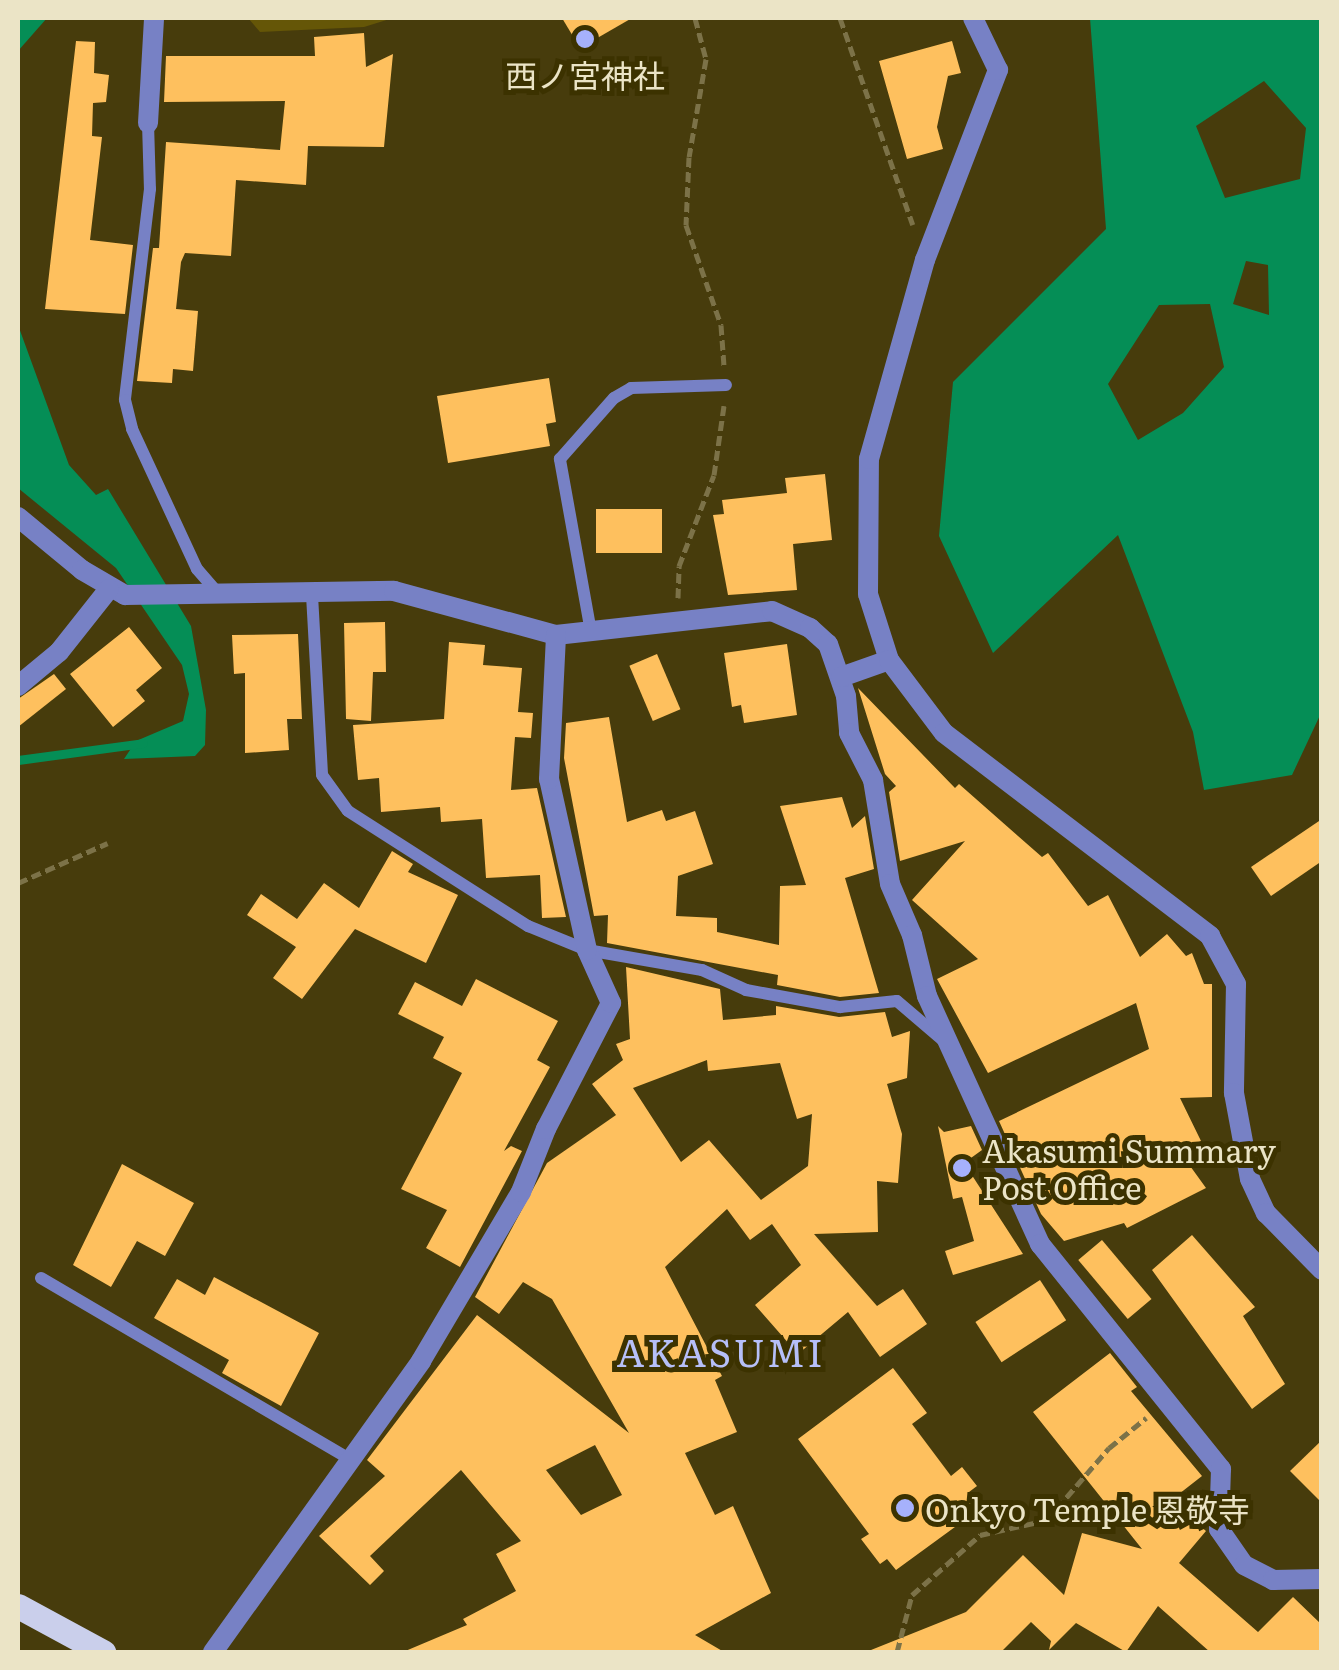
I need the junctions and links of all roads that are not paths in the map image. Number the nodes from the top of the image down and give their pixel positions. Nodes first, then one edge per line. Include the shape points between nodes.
1 (154, 18) edge
2 (973, 18) edge
3 (148, 123) joint
4 (726, 385) road end
5 (21, 522) edge
6 (117, 592) junction
7 (210, 594) junction
8 (312, 595) junction
9 (592, 632) junction
10 (556, 636) junction
11 (889, 660) junction
12 (840, 678) junction
13 (18, 686) edge
14 (587, 950) junction
15 (955, 1050) junction
16 (1322, 1270) edge
17 (41, 1278) dead end
18 (350, 1459) junction
19 (1322, 1578) edge
20 (18, 1606) edge
21 (103, 1652) edge
22 (213, 1652) edge

1 - 3 street
2 - 11 street via 998,70 925,260 870,459 868,594
3 - 7 lane via 150,190 126,400 132,429
4 - 9 lane via 632,388 614,398 560,458
5 - 6 street
6 - 7 street
6 - 13 street
7 - 8 street
8 - 10 street via 394,591
8 - 14 lane via 322,774 348,811 528,926
9 - 10 street
9 - 12 street via 772,611 828,644
10 - 14 street via 549,780
11 - 12 street
11 - 16 street via 944,733 1210,936 1236,984 1234,1093 1250,1178 1266,1213
12 - 15 street via 849,733 873,780 890,884 927,996
14 - 15 lane via 702,970 746,990 840,1007 897,1001
14 - 18 street via 611,1002 522,1192 421,1360
15 - 19 street via 1040,1244 1221,1469 1219,1529 1244,1565 1273,1580
17 - 18 lane
18 - 22 street
20 - 21 main road

